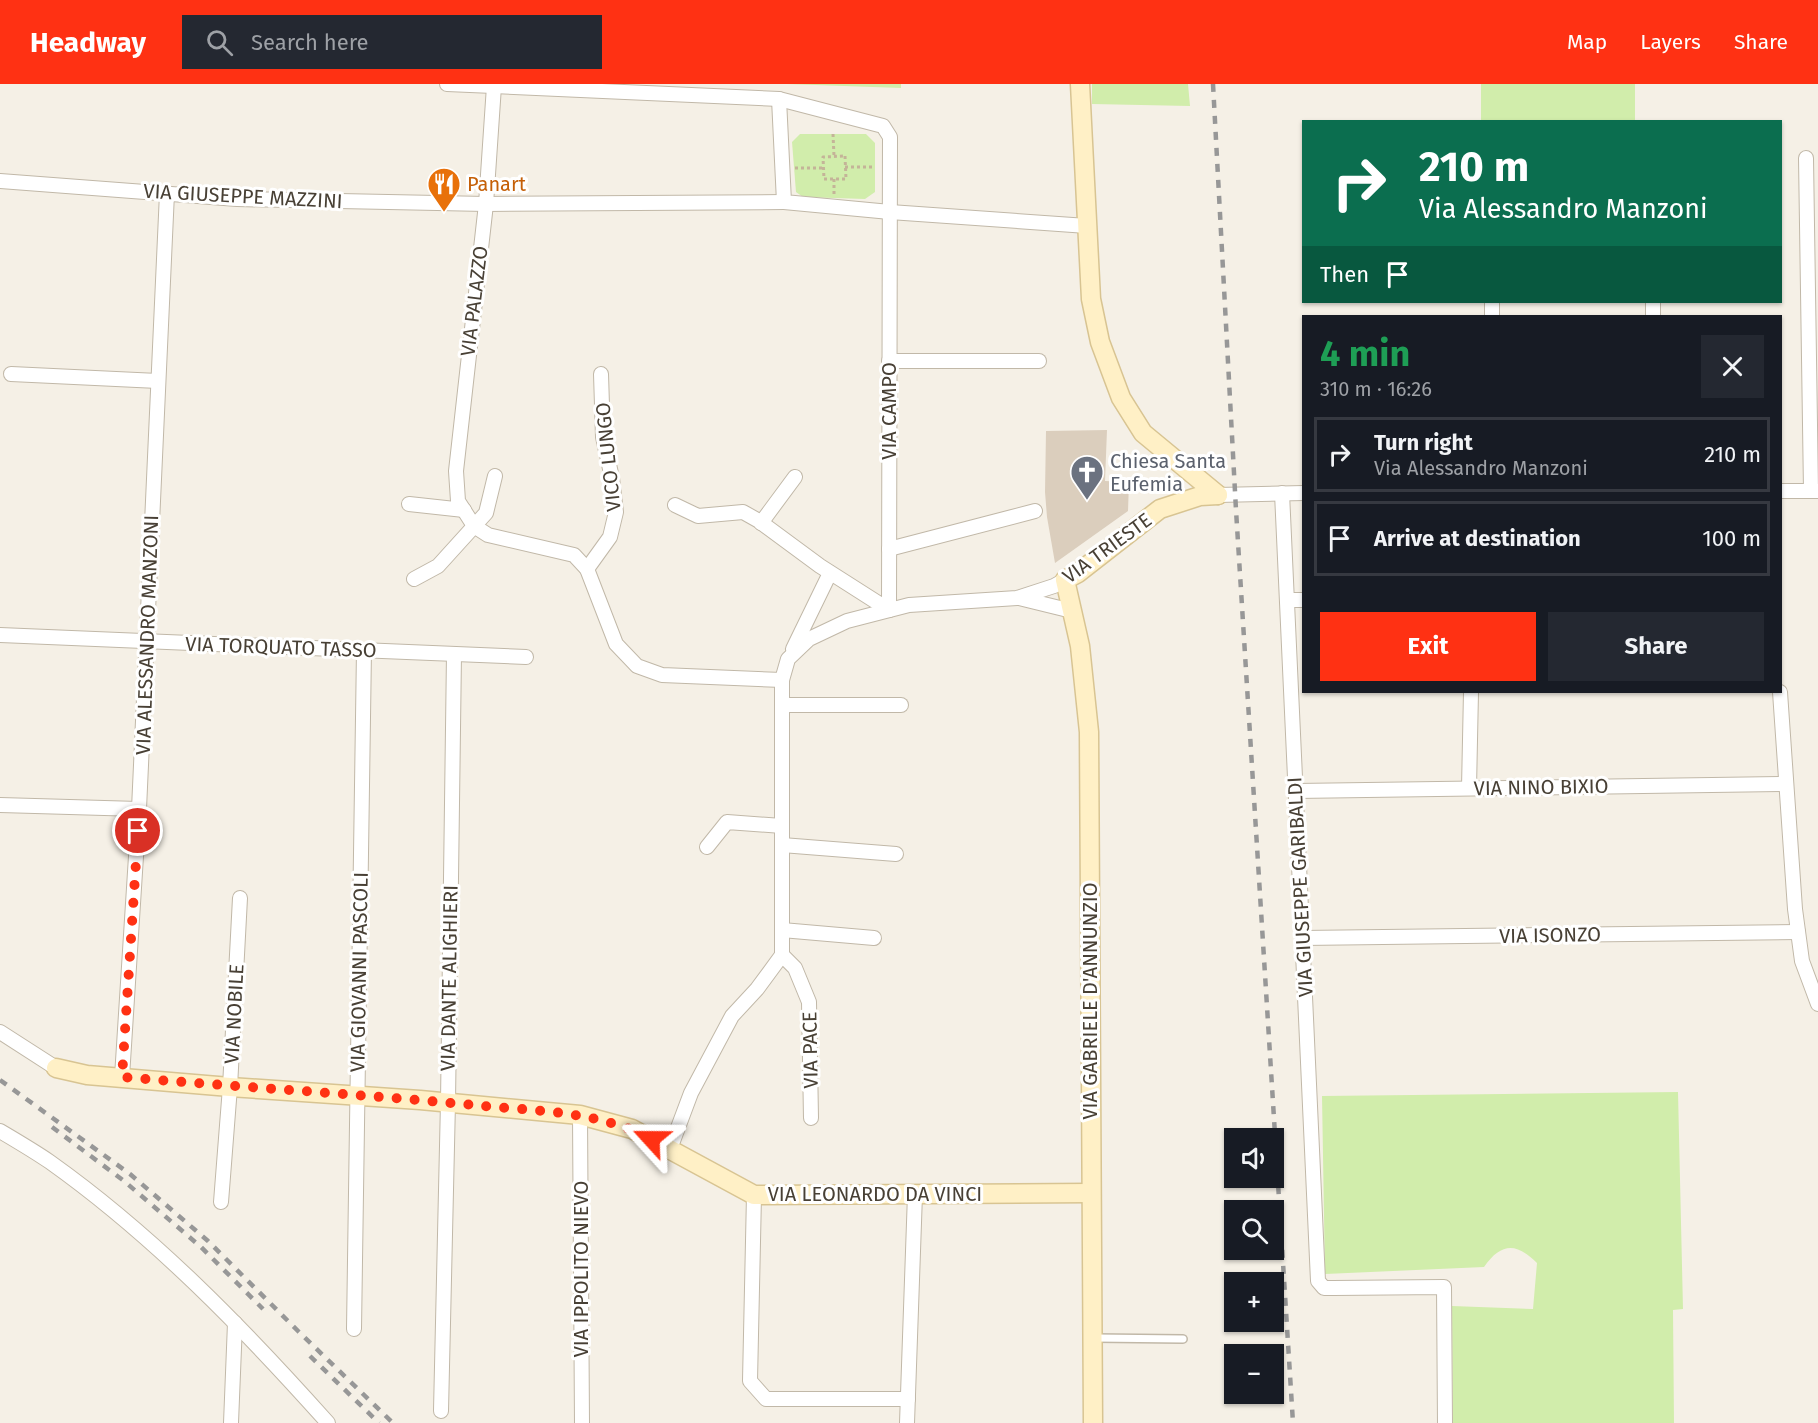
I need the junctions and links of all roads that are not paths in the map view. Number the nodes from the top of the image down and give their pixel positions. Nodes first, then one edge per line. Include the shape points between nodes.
1 (447, 84) edge
2 (464, 84) edge
3 (1080, 84) edge
4 (494, 86) junction
5 (779, 99) junction
6 (1806, 158) dead end
7 (0, 181) edge
8 (167, 194) junction
9 (784, 202) junction
10 (486, 204) junction
11 (890, 212) junction
12 (1087, 226) junction
13 (889, 361) junction
14 (1039, 361) dead end
15 (11, 374) dead end
16 (601, 374) dead end
17 (158, 381) junction
18 (495, 476) dead end
19 (795, 477) dead end
20 (1782, 491) edge
21 (1814, 491) edge
22 (1282, 493) junction
23 (1302, 493) edge
24 (1218, 495) junction
25 (409, 504) dead end
26 (675, 505) dead end
27 (465, 511) junction
28 (1035, 511) dead end
29 (761, 523) junction
30 (474, 526) junction
31 (889, 549) junction
32 (587, 569) junction
33 (830, 573) junction
34 (414, 579) dead end
35 (1065, 580) junction
36 (1017, 598) junction
37 (1287, 600) junction
38 (1302, 600) edge
39 (889, 610) junction
40 (1072, 611) junction
41 (0, 635) edge
42 (146, 641) junction
43 (364, 650) junction
44 (454, 654) junction
45 (526, 657) dead end
46 (788, 659) junction
47 (782, 680) junction
48 (1471, 693) edge
49 (1780, 693) edge
50 (782, 705) junction
51 (901, 705) dead end
52 (1786, 784) junction
53 (1469, 788) junction
54 (1296, 791) junction
55 (0, 805) edge
56 (139, 809) junction
57 (782, 826) junction
58 (782, 845) junction
59 (707, 848) dead end
60 (896, 854) dead end
61 (240, 898) dead end
62 (782, 930) junction
63 (1798, 932) junction
64 (874, 938) dead end
65 (1302, 938) junction
66 (782, 954) junction
67 (1818, 1004) edge
68 (0, 1032) edge
69 (56, 1068) joint
70 (122, 1077) junction
71 (230, 1087) junction
72 (357, 1095) junction
73 (448, 1102) junction
74 (580, 1115) junction
75 (811, 1118) dead end
76 (0, 1131) edge
77 (670, 1149) junction
78 (1091, 1193) junction
79 (915, 1194) junction
80 (754, 1195) junction
81 (221, 1202) dead end
82 (235, 1323) junction
83 (354, 1329) dead end
84 (1092, 1338) junction
85 (1183, 1339) dead end
86 (908, 1399) junction
87 (441, 1411) dead end
88 (231, 1423) edge
89 (328, 1423) edge
90 (582, 1423) edge
91 (907, 1423) edge
92 (1093, 1423) edge
93 (1445, 1423) edge

1 - 2 street, VIA CAMPO
2 - 4 street, VIA CAMPO
3 - 12 street
4 - 5 street, VIA CAMPO
4 - 10 street, VIA PALAZZO
5 - 9 street
5 - 11 street, VIA CAMPO via 883,126 890,137
6 - 21 street
7 - 8 street, VIA GIUSEPPE MAZZINI
8 - 10 street, VIA GIUSEPPE MAZZINI
8 - 17 street, VIA ALESSANDRO MANZONI
9 - 10 street, VIA GIUSEPPE MAZZINI
9 - 11 street, VIA GIUSEPPE MAZZINI
10 - 27 street, VIA PALAZZO via 456,471 458,501
11 - 12 street, VIA GIUSEPPE MAZZINI
11 - 13 street, VIA CAMPO
12 - 24 street via 1091,299 1100,342 1120,398 1143,432
13 - 14 street
13 - 31 street, VIA CAMPO
15 - 17 street
16 - 32 street, VICO LUNGO via 603,437 616,512 610,537
17 - 42 street, VIA ALESSANDRO MANZONI
18 - 30 street via 486,513
19 - 29 street
20 - 21 street
22 - 23 street
22 - 24 street
22 - 37 street, VIA GIUSEPPE GARIBALDI
24 - 35 street, VIA TRIESTE via 1200,496 1160,509
25 - 27 street
26 - 29 street via 698,516 743,512
27 - 30 street, VIA PALAZZO
28 - 31 street
29 - 33 street
30 - 32 street via 488,535 574,555
30 - 34 street via 438,566
31 - 39 street, VIA CAMPO
32 - 47 street via 616,644 637,666 662,675
33 - 39 street
33 - 46 street
35 - 36 street, VIA TRIESTE
35 - 40 street, VIA GABRIELE D'ANNUNZIO
36 - 39 street, VIA TRIESTE via 909,605
36 - 40 street
37 - 38 street
37 - 54 street, VIA GIUSEPPE GARIBALDI
39 - 46 street, VIA TRIESTE via 847,621 809,639
40 - 78 street, VIA GABRIELE D'ANNUNZIO via 1080,646 1089,732
41 - 42 street, VIA TORQUATO TASSO
42 - 43 street, VIA TORQUATO TASSO
42 - 56 street, VIA ALESSANDRO MANZONI
43 - 44 street, VIA TORQUATO TASSO
43 - 72 street, VIA GIOVANNI PASCOLI
44 - 45 street, VIA TORQUATO TASSO
44 - 73 street, VIA DANTE ALIGHIERI
46 - 47 street
47 - 50 street
48 - 53 street
49 - 52 street
50 - 51 street
50 - 57 street
52 - 53 street, VIA NINO BIXIO
52 - 63 street
53 - 54 street, VIA NINO BIXIO
54 - 65 street, VIA GIUSEPPE GARIBALDI
55 - 56 street
56 - 70 street, VIA ALESSANDRO MANZONI
57 - 58 street
57 - 59 street via 727,822
58 - 60 street
58 - 62 street
61 - 71 street, VIA NOBILE
62 - 64 street
62 - 66 street
63 - 65 street, VIA ISONZO
63 - 67 street via 1802,961
65 - 93 street, VIA GIUSEPPE GARIBALDI via 1318,1281 1324,1288 1444,1287
66 - 75 street, VIA PACE via 795,968 809,1002
66 - 77 street via 732,1016 691,1093
68 - 69 street
69 - 70 street, VIA LEONARDO DA VINCI
70 - 71 street, VIA LEONARDO DA VINCI
71 - 72 street, VIA LEONARDO DA VINCI
71 - 81 street, VIA NOBILE
72 - 73 street, VIA LEONARDO DA VINCI
72 - 83 street, VIA GIOVANNI PASCOLI
73 - 74 street, VIA LEONARDO DA VINCI
73 - 87 street, VIA DANTE ALIGHIERI
74 - 77 street, VIA LEONARDO DA VINCI via 632,1129
74 - 90 street, VIA IPPOLITO NIEVO
76 - 82 street via 109,1208
77 - 80 street, VIA LEONARDO DA VINCI
78 - 79 street, VIA LEONARDO DA VINCI
78 - 84 street, VIA GABRIELE D'ANNUNZIO
79 - 80 street, VIA LEONARDO DA VINCI
79 - 86 street
80 - 86 street via 750,1381 766,1399
82 - 88 street
82 - 89 street
84 - 85 lane
84 - 92 street, VIA GABRIELE D'ANNUNZIO
86 - 91 street

